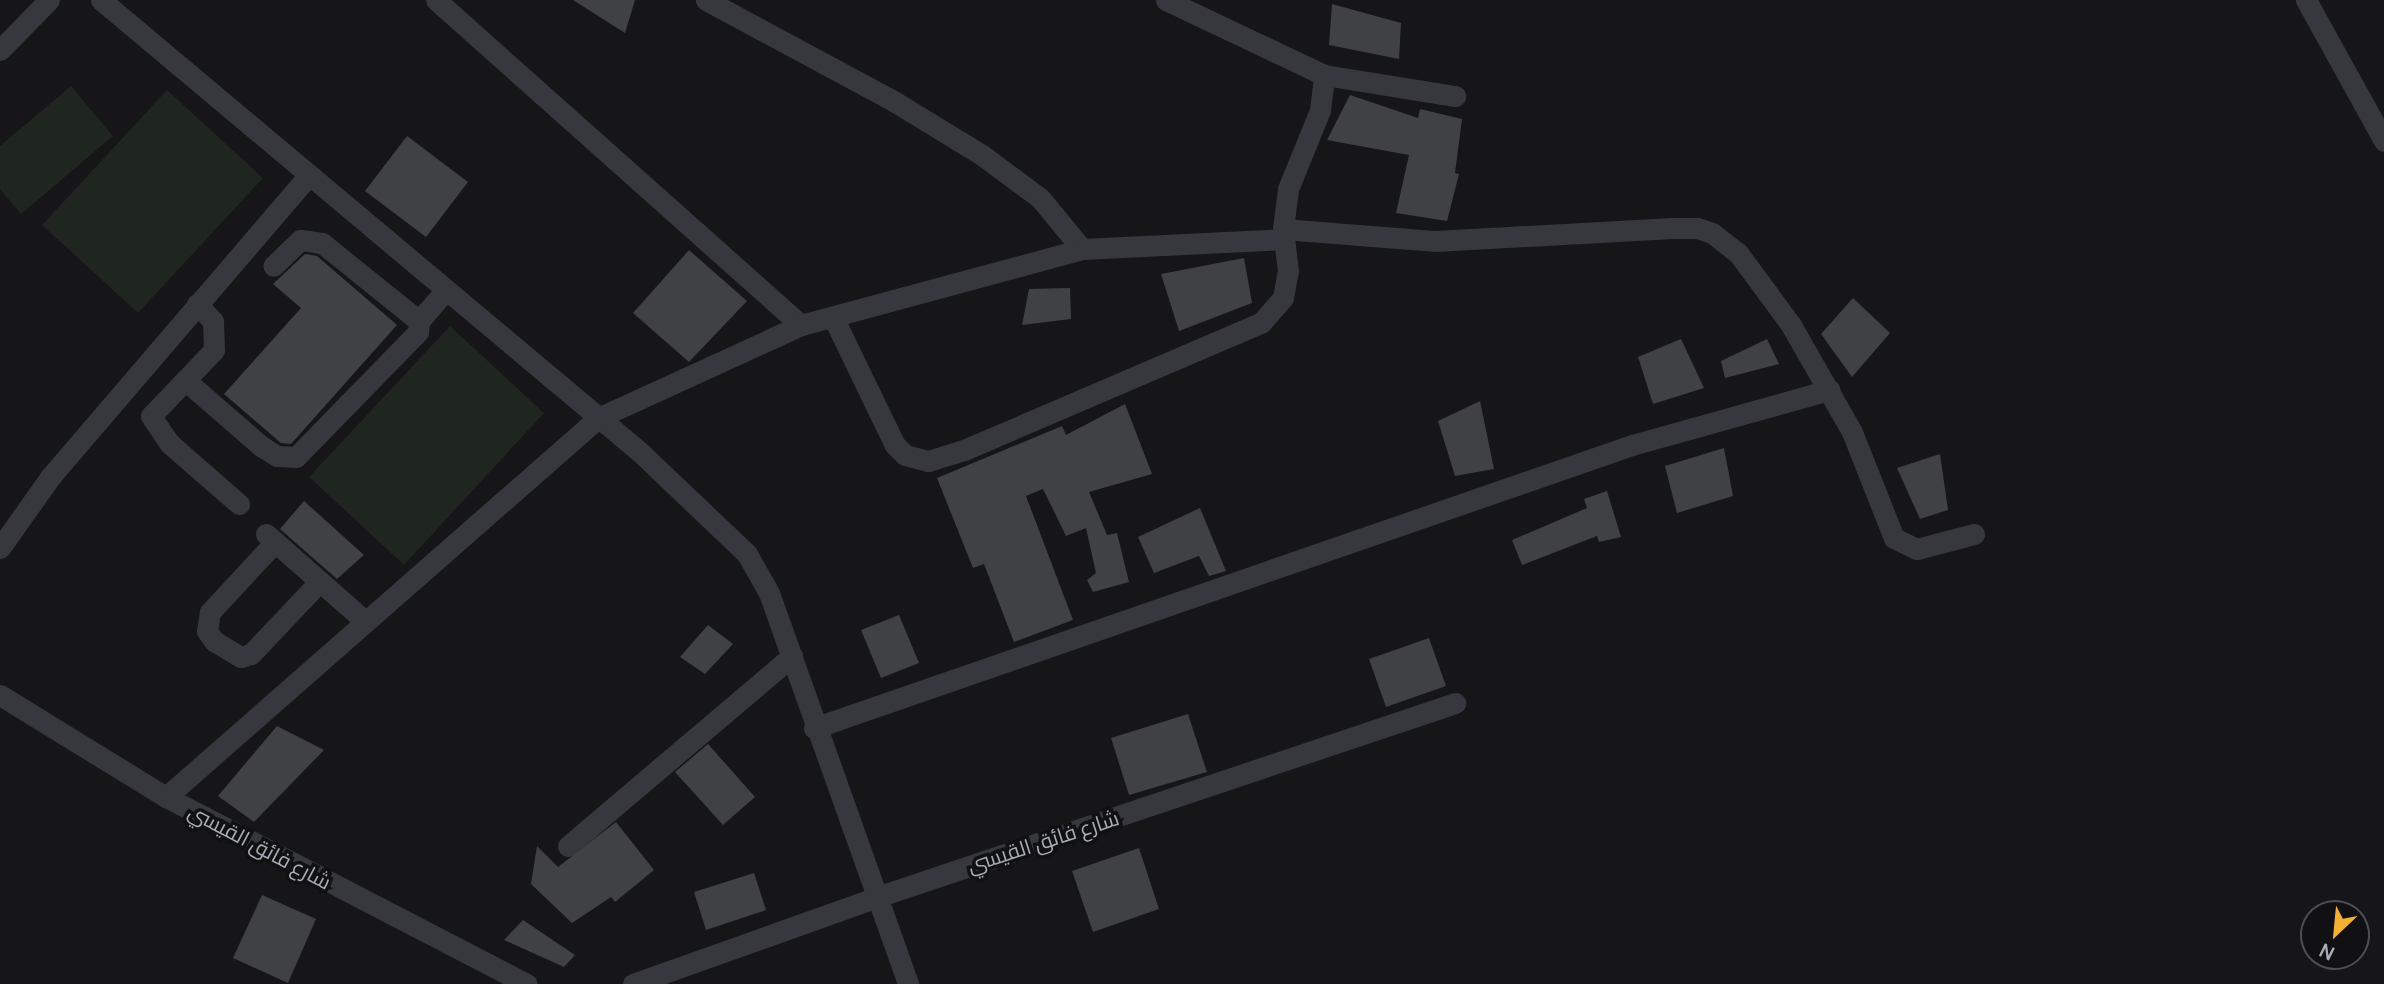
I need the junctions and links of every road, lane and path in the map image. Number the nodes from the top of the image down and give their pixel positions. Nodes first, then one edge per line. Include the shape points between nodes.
1 (101, 0) edge
2 (436, 0) edge
3 (706, 0) edge
4 (1166, 0) edge
5 (2306, 0) edge
6 (46, 1) edge
7 (0, 50) edge
8 (1324, 75) junction
9 (1455, 96) dead end
10 (2384, 141) edge
11 (307, 177) junction
12 (1283, 234) junction
13 (1082, 248) junction
14 (273, 266) dead end
15 (445, 291) junction
16 (197, 304) junction
17 (833, 317) junction
18 (419, 321) junction
19 (801, 325) junction
20 (185, 380) junction
21 (1829, 390) junction
22 (598, 418) junction
23 (240, 504) dead end
24 (1974, 534) dead end
25 (0, 548) edge
26 (320, 581) junction
27 (366, 622) junction
28 (792, 656) junction
29 (0, 695) edge
30 (1455, 703) dead end
31 (814, 729) junction
32 (166, 797) junction
33 (568, 846) dead end
34 (877, 897) junction
35 (526, 984) edge
36 (634, 984) edge
37 (908, 984) edge

1 - 11 street
2 - 19 street
3 - 13 street via 892,100 982,155 1040,198
4 - 8 street
5 - 10 street
6 - 7 street
8 - 9 street
8 - 12 street via 1320,110 1293,173
11 - 15 street
11 - 16 street
12 - 13 street
12 - 17 street via 1288,271 1283,298 1261,323 939,459 915,460 895,445
12 - 21 street via 1494,241 1698,228 1725,240 1738,253 1791,325
13 - 17 street
14 - 18 street via 300,240 311,238 335,252
15 - 18 street
15 - 22 street
16 - 20 street via 213,321 217,338 214,350
16 - 25 street via 51,476
17 - 19 street
18 - 20 street via 415,336 296,457 277,456 261,446
19 - 22 street
20 - 23 street via 158,404 151,416 156,429
21 - 24 street via 1852,432 1894,538 1917,550
21 - 31 street via 1632,445
22 - 27 street
22 - 28 street via 747,554 769,593
26 - 26 street via 270,538 210,612 207,631 214,641 241,657 251,654
26 - 27 street
27 - 32 street
28 - 31 street
28 - 33 street
29 - 32 street, شارع فائق القيسي
30 - 34 street, شارع فائق القيسي
31 - 34 street
32 - 35 street, شارع فائق القيسي
34 - 36 street, شارع فائق القيسي
34 - 37 street

